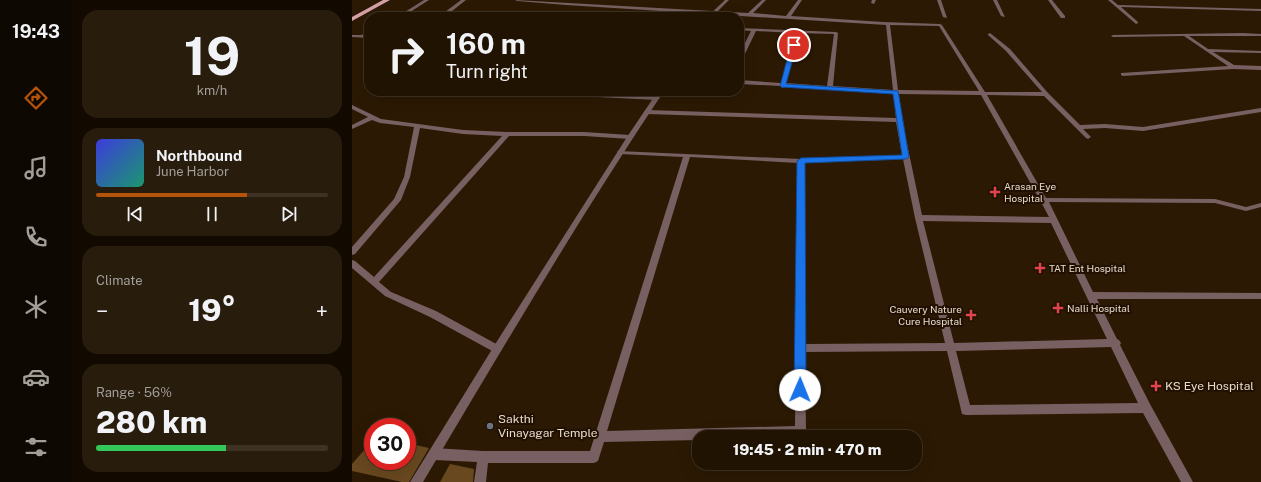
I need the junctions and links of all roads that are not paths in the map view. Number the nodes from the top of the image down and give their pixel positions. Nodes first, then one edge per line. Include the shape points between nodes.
1 (387, 0) edge
2 (427, 0) edge
3 (464, 0) edge
4 (517, 0) edge
5 (727, 0) edge
6 (764, 0) edge
7 (800, 0) edge
8 (939, 0) edge
9 (995, 0) edge
10 (1050, 0) edge
11 (1110, 0) edge
12 (1117, 6) junction
13 (1261, 10) edge
14 (364, 12) edge
15 (365, 12) edge
16 (407, 12) edge
17 (447, 12) edge
18 (713, 12) joint
19 (744, 15) edge
20 (749, 15) junction
21 (1004, 16) dead end
22 (945, 17) dead end
23 (1063, 17) dead end
24 (787, 18) junction
25 (352, 19) edge
26 (1136, 23) dead end
27 (888, 24) junction
28 (744, 29) edge
29 (754, 30) junction
30 (798, 31) junction
31 (990, 34) dead end
32 (1261, 35) edge
33 (352, 36) edge
34 (362, 36) edge
35 (1114, 36) dead end
36 (1186, 36) junction
37 (744, 50) edge
38 (1208, 50) junction
39 (1261, 52) edge
40 (1232, 67) junction
41 (1261, 68) edge
42 (1123, 74) dead end
43 (744, 82) edge
44 (783, 86) junction
45 (830, 88) junction
46 (896, 92) junction
47 (983, 93) junction
48 (1046, 94) junction
49 (658, 96) edge
50 (352, 107) edge
51 (1261, 110) edge
52 (647, 112) junction
53 (373, 117) junction
54 (899, 120) junction
55 (417, 126) junction
56 (352, 127) edge
57 (1079, 127) junction
58 (506, 134) junction
59 (630, 137) junction
60 (1088, 137) dead end
61 (620, 152) junction
62 (687, 156) junction
63 (906, 157) junction
64 (801, 161) junction
65 (1044, 200) junction
66 (1261, 205) edge
67 (919, 218) junction
68 (1054, 220) junction
69 (352, 252) edge
70 (352, 264) edge
71 (374, 282) junction
72 (1090, 295) junction
73 (1261, 296) edge
74 (1116, 343) junction
75 (950, 347) junction
76 (801, 348) junction
77 (496, 349) junction
78 (1146, 408) junction
79 (600, 437) junction
80 (434, 454) junction
81 (483, 457) junction
82 (416, 482) edge
83 (480, 482) edge
84 (1187, 482) edge

1 - 15 main road
2 - 16 street
3 - 17 street
4 - 18 street via 577,6
5 - 18 street
6 - 20 street
7 - 24 street
8 - 22 street
9 - 21 street
10 - 23 street
11 - 12 street
12 - 13 street
12 - 26 street
14 - 25 main road
19 - 20 street
20 - 24 street
24 - 27 street
27 - 46 street
27 - 47 street via 940,25
28 - 29 street
29 - 30 street
29 - 37 street
30 - 44 street
30 - 45 street via 836,32
31 - 48 street via 1008,50
32 - 36 street
33 - 34 street
35 - 36 street
36 - 38 street
38 - 39 street
38 - 40 street
40 - 41 street
40 - 42 street
43 - 44 street
44 - 45 street
45 - 46 street
46 - 47 street
46 - 54 street
47 - 48 street
47 - 65 street
48 - 57 street
49 - 52 street
50 - 53 street
51 - 57 street via 1143,129
52 - 54 street
52 - 59 street
53 - 55 street via 380,121
53 - 56 street
54 - 63 street
55 - 58 street
55 - 69 street via 407,177 398,200
57 - 60 street
58 - 59 street
58 - 71 street
59 - 61 street
61 - 62 street
61 - 77 street
62 - 64 street
62 - 79 street
63 - 64 street
63 - 67 street
64 - 76 street
65 - 66 street via 1215,201 1246,209
65 - 68 street
67 - 68 street
67 - 75 street
68 - 72 street
70 - 71 street
71 - 77 street via 388,294 433,314
72 - 73 street
72 - 74 street
74 - 75 street
74 - 78 street
75 - 76 street
75 - 78 street via 966,410
76 - 79 street via 800,431
77 - 80 street
78 - 84 street
79 - 81 street via 594,457
80 - 81 street
80 - 82 street
81 - 83 street

